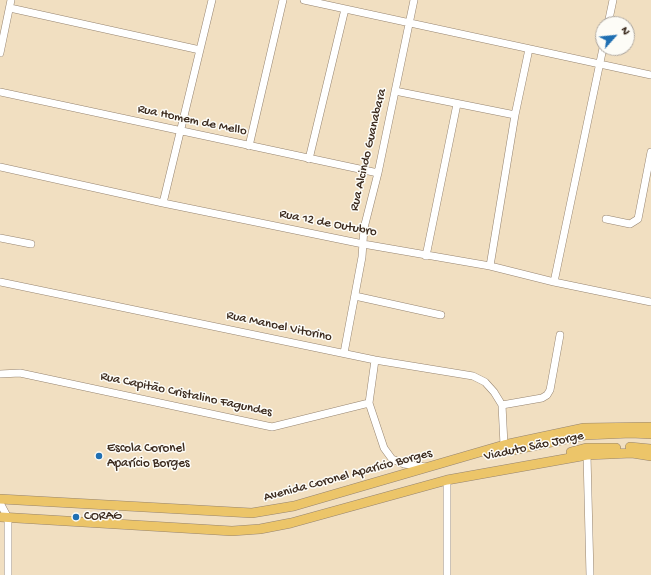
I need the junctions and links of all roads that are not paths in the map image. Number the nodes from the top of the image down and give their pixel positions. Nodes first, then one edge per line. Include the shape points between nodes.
1 (212, 0) edge
2 (283, 0) edge
3 (304, 0) edge
4 (414, 0) edge
5 (613, 0) edge
6 (11, 4) edge
7 (345, 9) junction
8 (610, 16) edge
9 (410, 22) junction
10 (529, 49) junction
11 (200, 50) junction
12 (0, 53) edge
13 (602, 56) edge
14 (600, 64) junction
15 (651, 75) edge
16 (395, 90) junction
17 (0, 92) edge
18 (457, 104) junction
19 (515, 115) junction
20 (180, 130) junction
21 (249, 146) junction
22 (651, 152) edge
23 (309, 159) junction
24 (0, 167) edge
25 (378, 173) junction
26 (647, 190) edge
27 (163, 203) junction
28 (606, 219) dead end
29 (0, 238) edge
30 (30, 244) dead end
31 (362, 244) junction
32 (426, 256) junction
33 (490, 266) junction
34 (0, 282) edge
35 (554, 282) junction
36 (355, 296) junction
37 (651, 302) edge
38 (441, 315) dead end
39 (560, 335) dead end
40 (344, 353) junction
41 (375, 360) junction
42 (0, 374) edge
43 (370, 403) junction
44 (502, 405) junction
45 (651, 427) edge
46 (651, 434) edge
47 (504, 445) junction
48 (651, 449) edge
49 (587, 455) junction
50 (651, 456) edge
51 (451, 462) junction
52 (432, 467) junction
53 (446, 480) junction
54 (0, 499) edge
55 (0, 503) edge
56 (4, 517) edge
57 (8, 575) edge
58 (447, 575) edge
59 (590, 575) edge

1 - 11 street
2 - 21 street
3 - 7 street
4 - 9 street, Rua Alcindo Guanabara
5 - 8 street
6 - 11 street
6 - 12 street
7 - 9 street
7 - 23 street
9 - 10 street
9 - 16 street, Rua Alcindo Guanabara
10 - 14 street
10 - 19 street
11 - 20 street
13 - 14 street
14 - 15 street
14 - 35 street
16 - 18 street
16 - 25 street, Rua Alcindo Guanabara
17 - 20 street, Rua Homem de Mello
18 - 19 street
18 - 32 street
19 - 33 street
20 - 21 street, Rua Homem de Mello
20 - 27 street
21 - 23 street, Rua Homem de Mello
22 - 26 street
23 - 25 street, Rua Homem de Mello
24 - 27 street, Rua 12 de Outubro
25 - 31 street, Rua Alcindo Guanabara
26 - 28 street via 635,223
27 - 31 street, Rua 12 de Outubro
29 - 30 street
31 - 32 street, Rua 12 de Outubro
31 - 36 street, Rua Alcindo Guanabara
32 - 33 street, Rua 12 de Outubro
33 - 35 street, Rua 12 de Outubro
34 - 40 street, Rua Manoel Vitorino
35 - 37 street, Rua 12 de Outubro
36 - 38 street
36 - 40 street, Rua Alcindo Guanabara
39 - 44 street via 547,395
40 - 41 street, Rua Manoel Vitorino
41 - 43 street
41 - 44 street, Rua Manoel Vitorino via 473,376 485,382
42 - 43 street, Rua Capitão Cristalino Fagundes via 20,373 272,427
43 - 52 street via 384,448 392,459 404,464
44 - 47 street
45 - 47 main road, Avenida Coronel Aparício Borges via 584,428
46 - 51 main road, Viaduto São Jorge via 585,435
47 - 51 main road, Avenida Coronel Aparício Borges
48 - 53 main road, Viaduto São Jorge via 586,448
49 - 50 main road via 632,453
49 - 53 main road
49 - 59 street
51 - 52 main road, Avenida Coronel Aparício Borges
52 - 54 main road, Avenida Coronel Aparício Borges via 294,506 252,513
53 - 56 main road via 291,523 260,529 232,531
53 - 58 street
55 - 56 street
56 - 57 street

